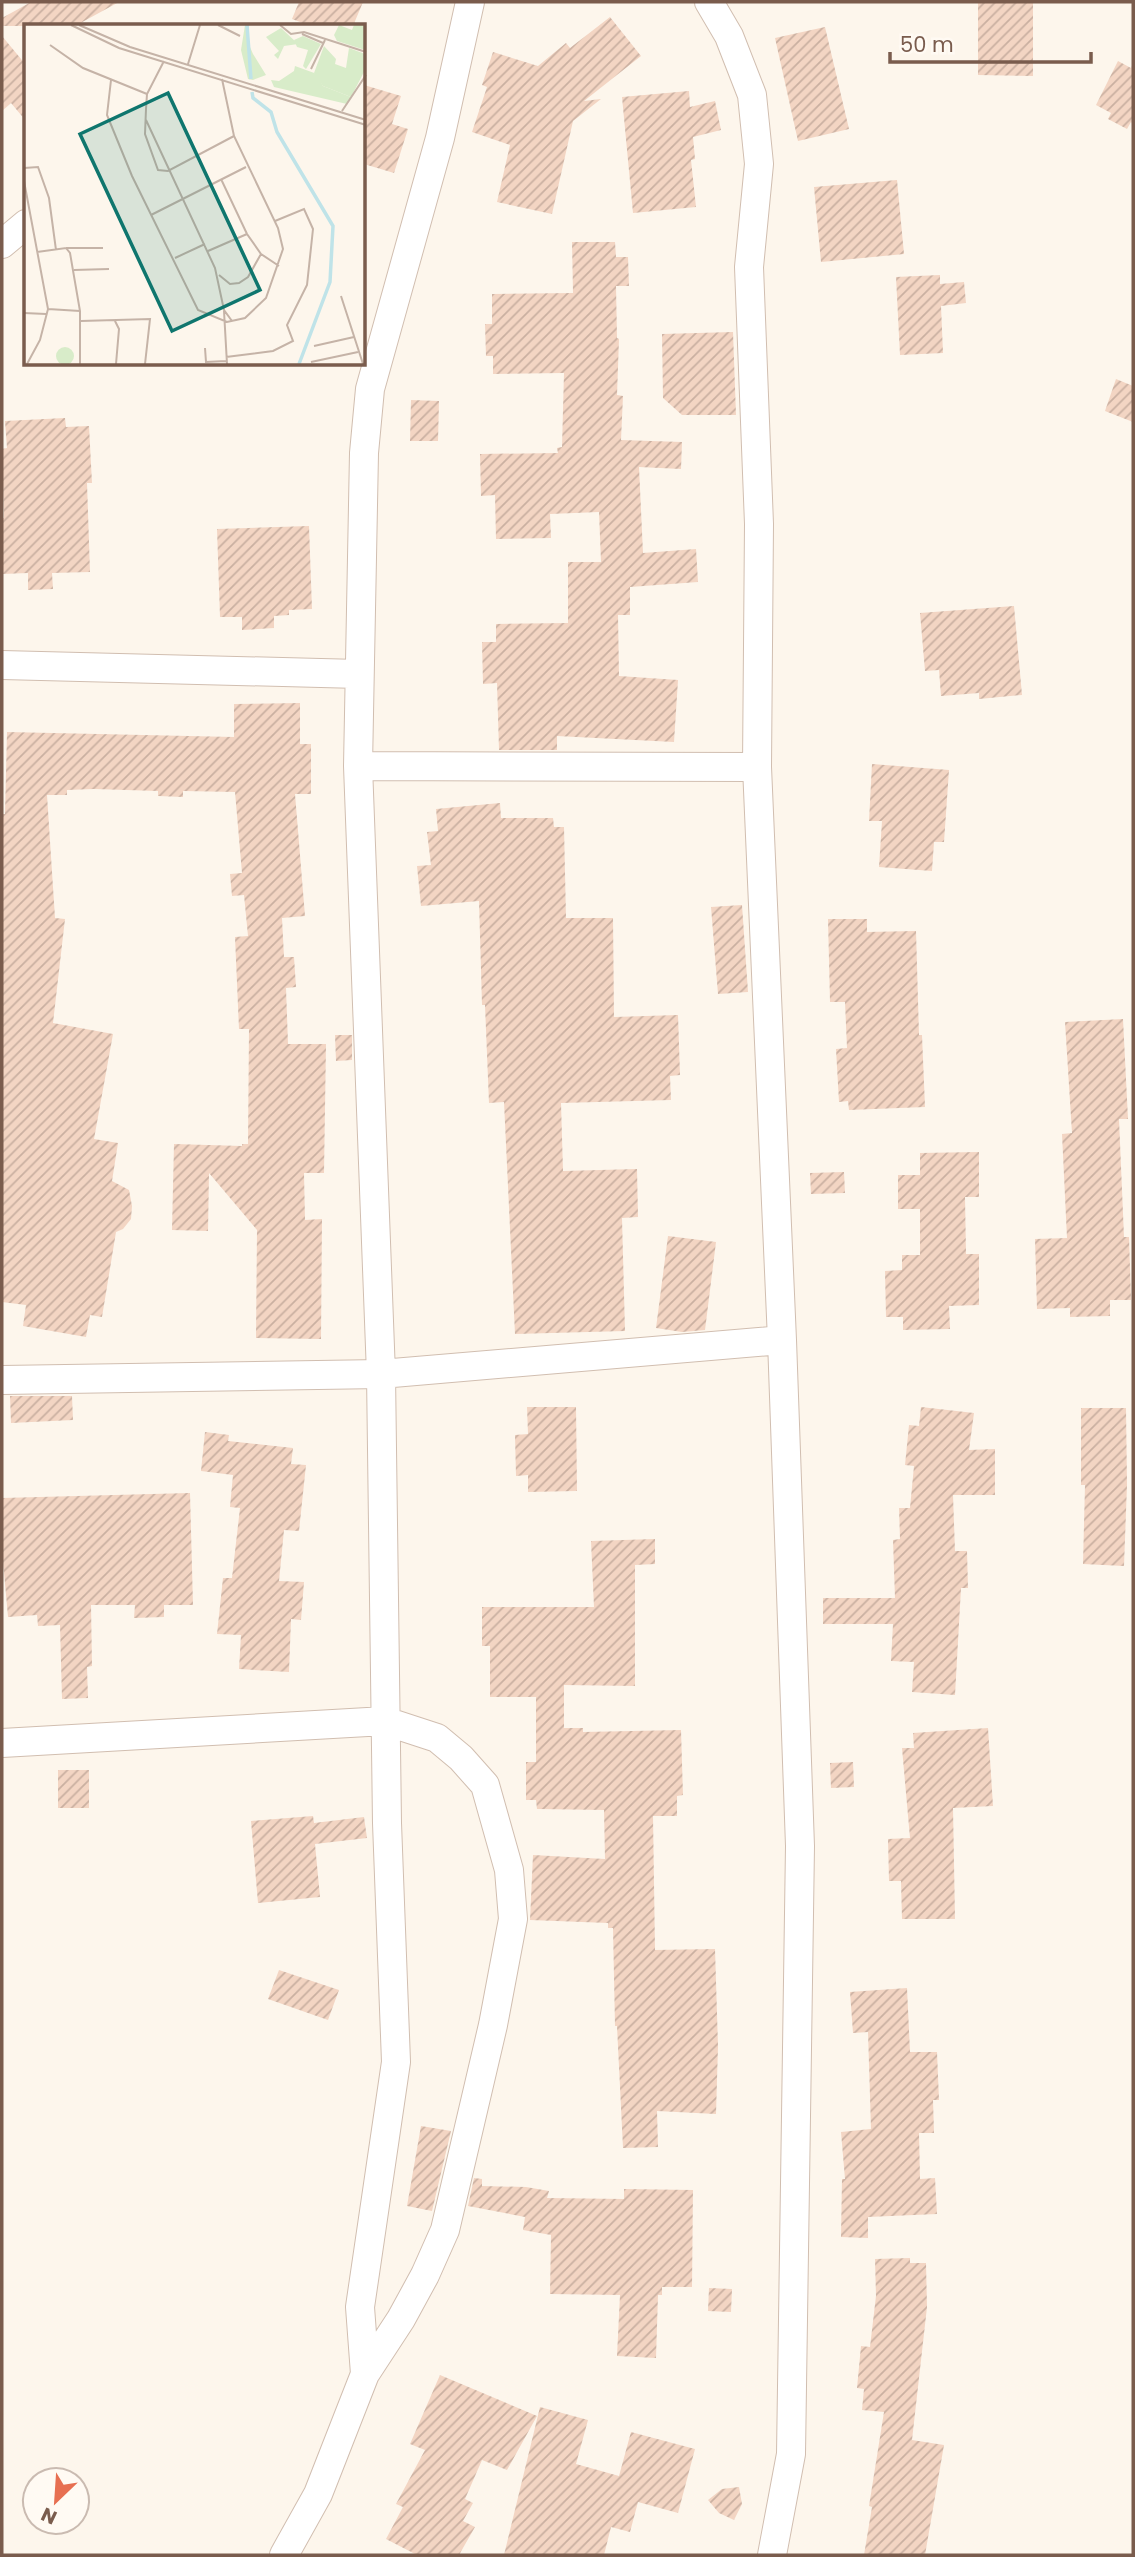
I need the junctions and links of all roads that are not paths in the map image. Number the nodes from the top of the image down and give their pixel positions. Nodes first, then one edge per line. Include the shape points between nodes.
1 (470, 2) edge
2 (709, 2) edge
3 (24, 226) edge
4 (2, 244) edge
5 (365, 377) edge
6 (2, 665) edge
7 (359, 674) junction
8 (358, 766) junction
9 (757, 767) junction
10 (782, 1340) junction
11 (381, 1374) junction
12 (2, 1380) edge
13 (385, 1721) junction
14 (2, 1743) edge
15 (365, 2374) junction
16 (284, 2555) edge
17 (772, 2555) edge

1 - 5 street via 440,138
2 - 9 street via 729,36 752,95 759,164 749,267 759,524
3 - 4 street
5 - 7 street
6 - 7 street
7 - 8 street
8 - 9 street
8 - 11 street
9 - 10 street
10 - 11 street
10 - 17 street via 800,1846 791,2454
11 - 12 street
11 - 13 street
13 - 14 street
13 - 15 street via 396,2062 360,2307
13 - 15 street via 436,1738 485,1786 509,1870 513,1919 445,2230 401,2319
15 - 16 street via 318,2494

